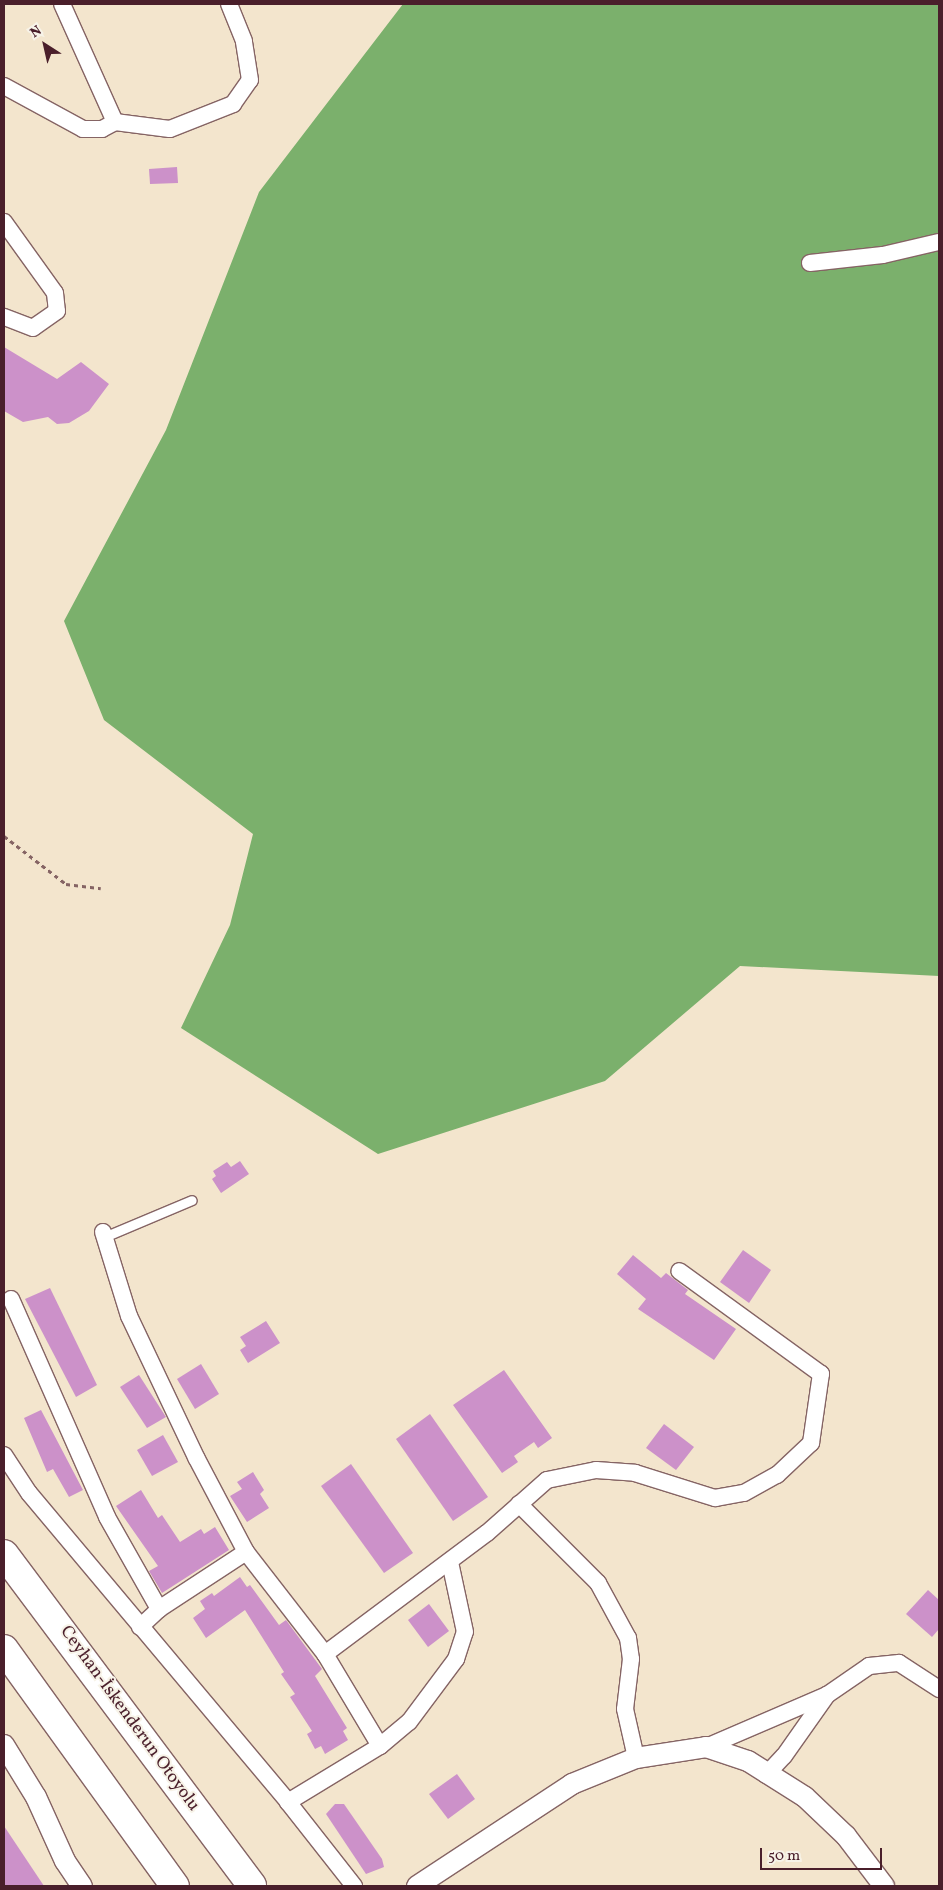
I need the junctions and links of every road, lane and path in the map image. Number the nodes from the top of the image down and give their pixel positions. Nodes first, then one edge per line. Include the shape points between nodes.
1 (62, 4) edge
2 (230, 4) edge
3 (4, 86) edge
4 (115, 122) junction
5 (4, 222) edge
6 (939, 242) edge
7 (810, 263) dead end
8 (4, 317) edge
9 (4, 836) edge
10 (102, 888) dead end
11 (192, 1200) dead end
12 (104, 1234) joint
13 (679, 1271) dead end
14 (11, 1299) dead end
15 (4, 1454) edge
16 (519, 1504) junction
17 (246, 1552) junction
18 (4, 1554) edge
19 (450, 1562) junction
20 (159, 1609) junction
21 (140, 1627) junction
22 (4, 1649) edge
23 (325, 1654) junction
24 (939, 1689) edge
25 (827, 1695) junction
26 (4, 1746) edge
27 (380, 1746) junction
28 (706, 1747) junction
29 (636, 1758) junction
30 (766, 1775) junction
31 (288, 1802) junction
32 (82, 1886) edge
33 (176, 1886) edge
34 (252, 1886) edge
35 (354, 1886) edge
36 (417, 1886) edge
37 (884, 1886) edge

1 - 4 street
2 - 4 street via 244,41 250,80 233,104 170,129
3 - 4 street via 83,129 102,129
5 - 8 street via 55,293 57,312 33,328
6 - 7 street via 883,255
9 - 10 path via 66,884
11 - 12 lane
12 - 17 street via 129,1316 197,1459
13 - 16 street via 821,1374 810,1442 777,1475 744,1494 715,1498 635,1473 596,1470 547,1480
14 - 20 street via 108,1517
15 - 21 street via 29,1493
16 - 19 street
16 - 29 street via 598,1583 628,1638 631,1659 625,1709
17 - 20 street
17 - 23 street
18 - 34 highway, Ceyhan-İskenderun Otoyolu
19 - 23 street
19 - 27 street via 465,1632 456,1659 409,1722
20 - 21 street
21 - 31 street
22 - 33 highway
23 - 27 street
24 - 25 street via 899,1664 869,1666
25 - 28 street
25 - 30 street via 784,1756
26 - 32 street via 36,1797 65,1861
27 - 31 street
28 - 29 street
28 - 30 street via 748,1761
29 - 36 street via 572,1784
30 - 37 street via 812,1804 846,1836
31 - 35 street

